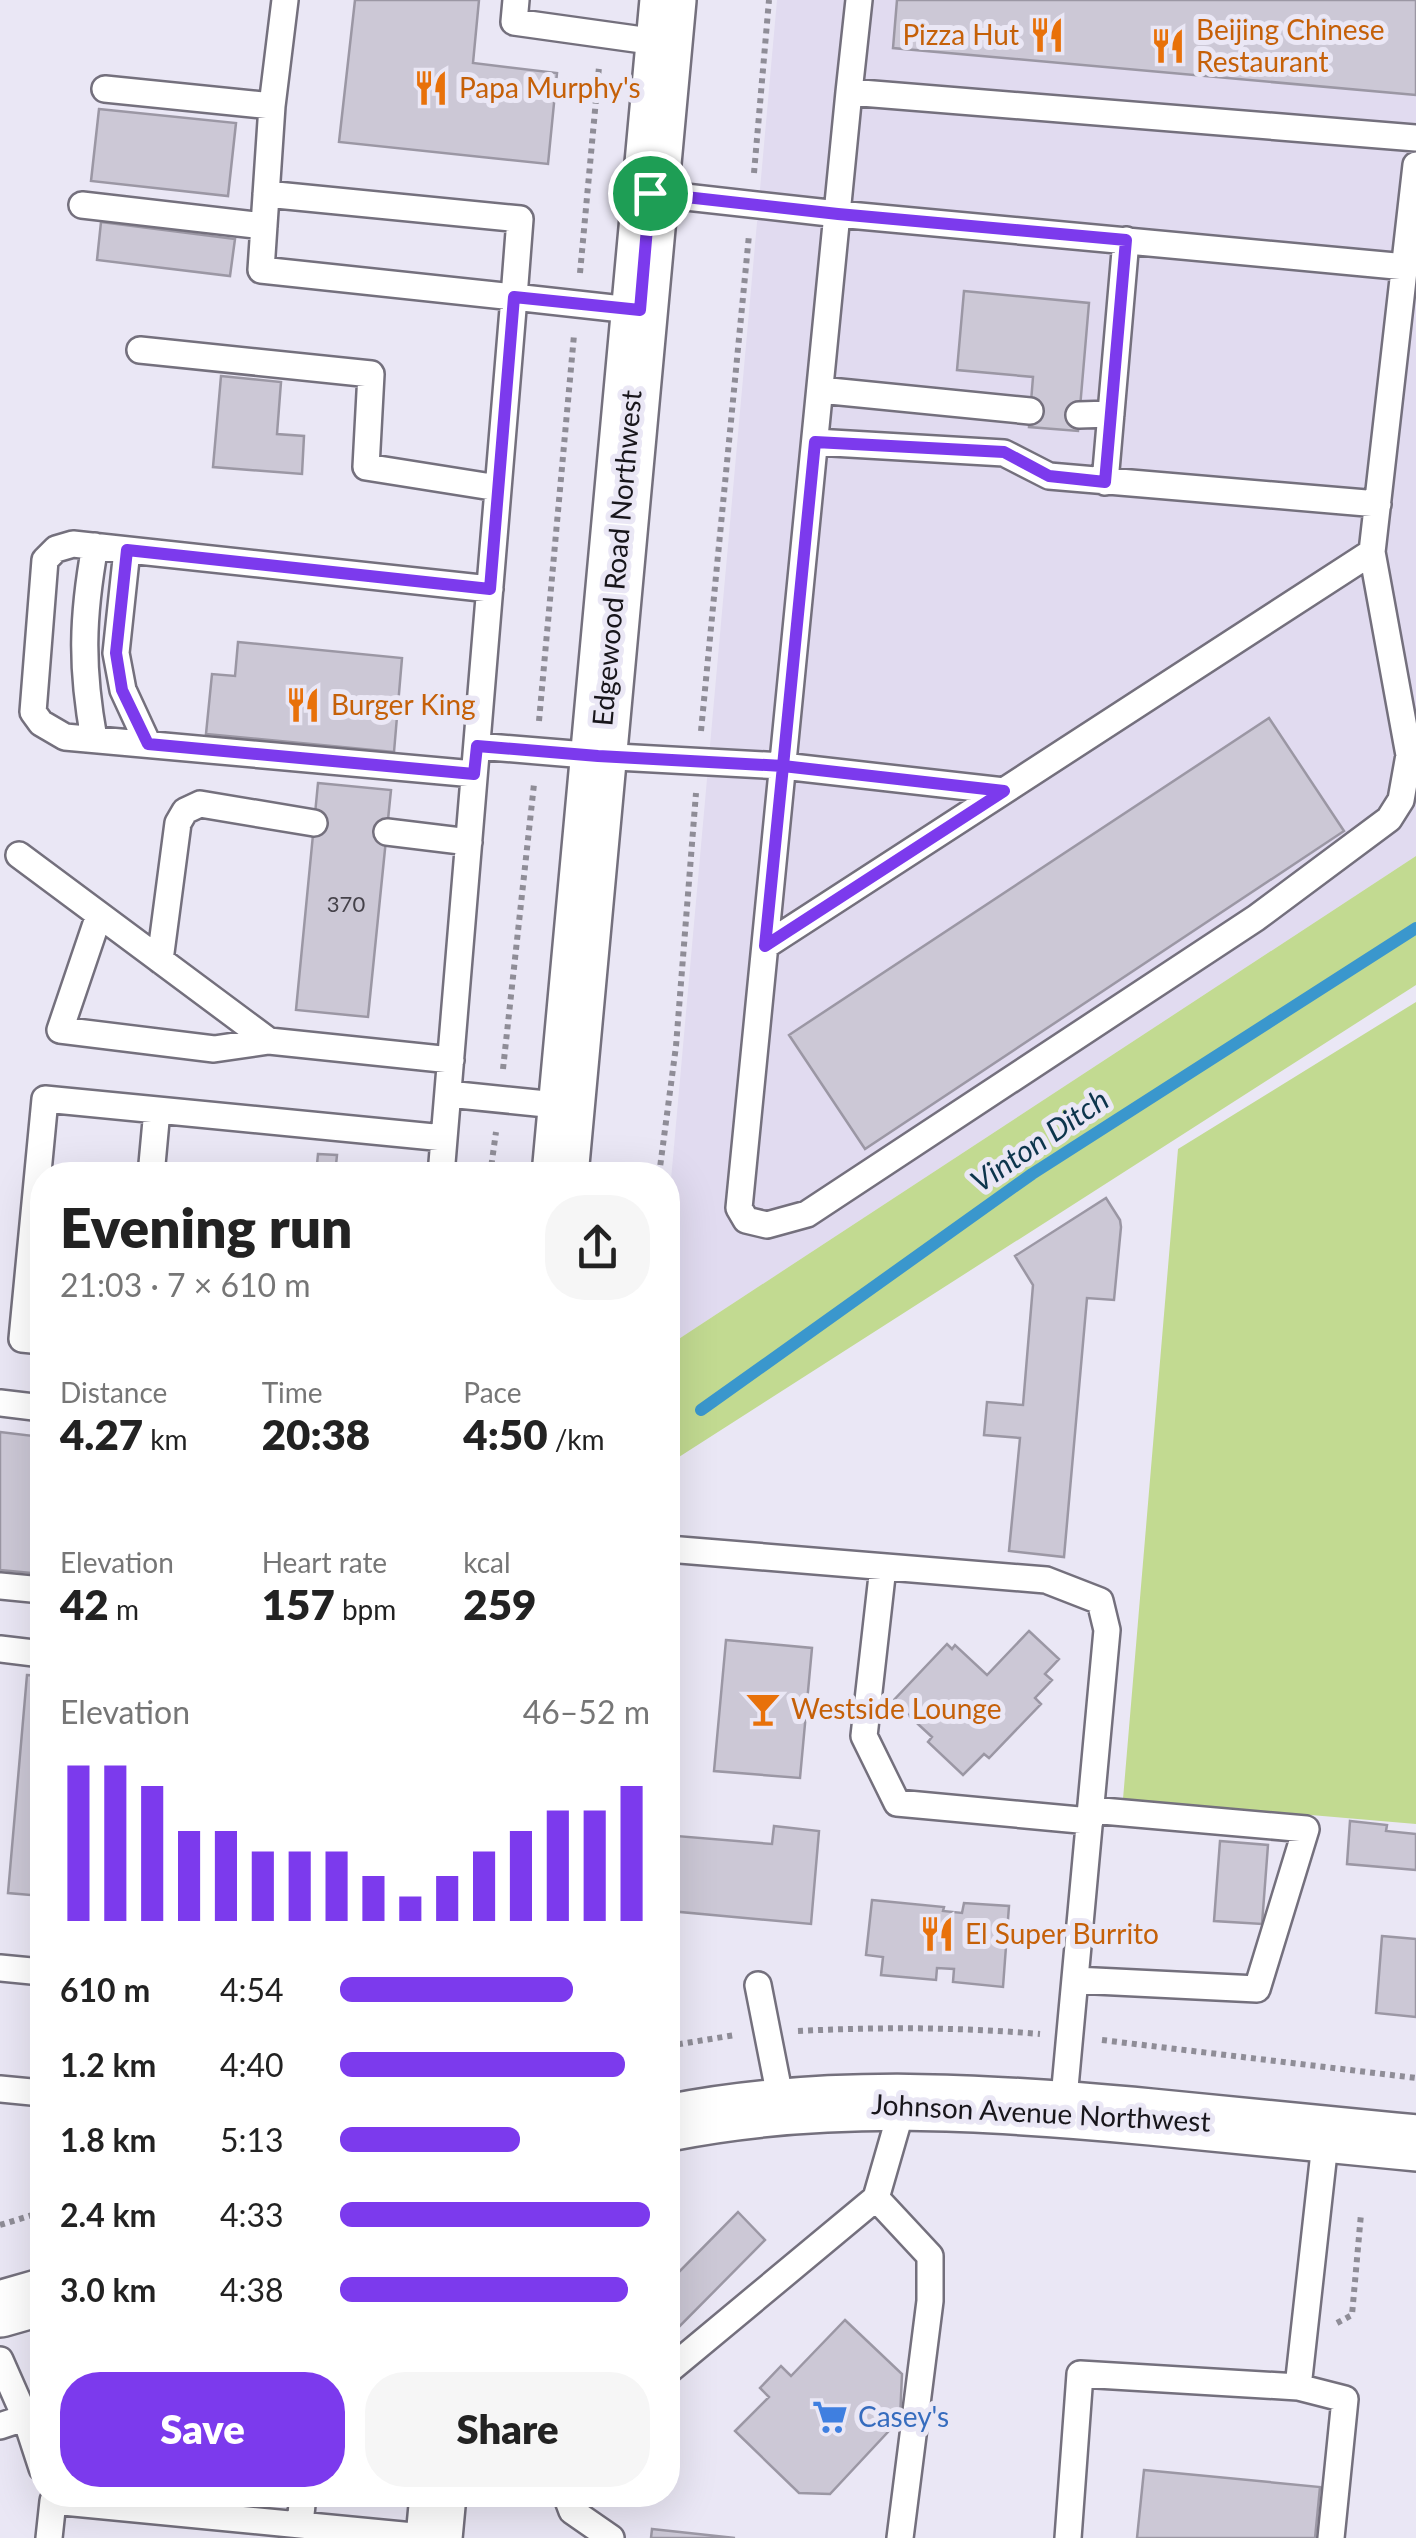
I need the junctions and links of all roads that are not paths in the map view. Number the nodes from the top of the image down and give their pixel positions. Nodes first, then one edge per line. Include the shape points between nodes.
1 (285, 0) edge
2 (516, 0) edge
3 (858, 0) edge
4 (666, 21) edge
5 (105, 89) dead end
6 (850, 92) junction
7 (272, 106) junction
8 (1416, 138) edge
9 (1416, 165) edge
10 (650, 193) junction
11 (266, 194) junction
12 (82, 206) dead end
13 (838, 214) junction
14 (264, 226) junction
15 (1126, 240) junction
16 (1406, 267) junction
17 (514, 297) junction
18 (640, 310) junction
19 (140, 350) dead end
20 (820, 390) junction
21 (1030, 411) dead end
22 (1079, 414) dead end
23 (1111, 414) junction
24 (815, 442) junction
25 (1105, 482) junction
26 (498, 488) junction
27 (1378, 504) junction
28 (95, 546) junction
29 (127, 550) junction
30 (1372, 552) junction
31 (490, 589) junction
32 (94, 739) junction
33 (148, 744) junction
34 (477, 746) junction
35 (598, 756) junction
36 (783, 766) junction
37 (474, 774) junction
38 (1004, 791) junction
39 (1416, 804) edge
40 (1389, 819) junction
41 (314, 822) dead end
42 (387, 832) dead end
43 (469, 842) junction
44 (19, 855) dead end
45 (99, 915) junction
46 (765, 946) junction
47 (160, 960) junction
48 (268, 1041) junction
49 (451, 1060) junction
50 (448, 1094) junction
51 (566, 1106) junction
52 (157, 1110) junction
53 (444, 1138) junction
54 (39, 1162) edge
55 (151, 1162) edge
56 (442, 1162) edge
57 (561, 1162) edge
58 (30, 1256) edge
59 (30, 1340) edge
60 (0, 1403) edge
61 (30, 1407) edge
62 (680, 1550) edge
63 (883, 1567) junction
64 (0, 1586) edge
65 (30, 1589) edge
66 (0, 1649) edge
67 (30, 1653) edge
68 (1090, 1816) junction
69 (0, 1968) edge
70 (30, 1971) edge
71 (1075, 1980) junction
72 (758, 1985) dead end
73 (0, 2089) edge
74 (30, 2092) edge
75 (904, 2101) junction
76 (782, 2107) junction
77 (1063, 2109) junction
78 (680, 2121) edge
79 (1326, 2134) junction
80 (1416, 2143) edge
81 (876, 2198) junction
82 (30, 2300) edge
83 (0, 2309) edge
84 (0, 2360) edge
85 (680, 2362) edge
86 (1298, 2387) junction
87 (30, 2409) edge
88 (30, 2417) edge
89 (0, 2426) edge
90 (51, 2507) edge
91 (138, 2507) edge
92 (302, 2507) edge
93 (437, 2507) edge
94 (570, 2507) edge
95 (300, 2524) junction
96 (49, 2538) edge
97 (434, 2538) edge
98 (611, 2538) edge
99 (900, 2538) edge
100 (1068, 2538) edge
101 (1332, 2538) edge

1 - 7 lane
2 - 4 lane via 514,22 602,33
3 - 6 lane
4 - 10 main road, Edgewood Road Northwest
5 - 7 lane
6 - 8 lane
6 - 13 lane
7 - 11 lane
9 - 16 lane
10 - 13 lane
10 - 18 main road, Edgewood Road Northwest
11 - 14 lane
11 - 17 lane via 520,218
12 - 14 lane
13 - 15 lane
13 - 20 lane
14 - 17 lane via 260,270
15 - 16 lane
15 - 23 lane
16 - 27 lane
17 - 18 lane
17 - 26 lane
18 - 35 main road, Edgewood Road Northwest
19 - 26 lane via 370,374 366,467
20 - 21 lane
20 - 24 lane
22 - 23 lane
23 - 25 lane
24 - 25 lane via 1004,452 1049,476
24 - 36 lane
25 - 27 lane
26 - 31 lane
27 - 30 lane
28 - 29 lane
28 - 32 lane via 83,637
28 - 32 lane via 73,544 45,560 33,712 66,737
29 - 31 lane
29 - 33 lane via 116,653 122,690
30 - 38 lane
30 - 40 lane via 1410,755 1401,800
31 - 34 lane
32 - 33 lane
33 - 37 lane
34 - 35 lane
34 - 37 lane
35 - 36 lane
35 - 51 main road, Edgewood Road Northwest
36 - 38 lane
36 - 46 lane
37 - 43 lane
38 - 46 lane
39 - 40 lane
40 - 46 lane via 1256,918 808,1214 767,1225 746,1220 739,1208
41 - 47 lane via 200,804 185,810
42 - 43 lane
43 - 49 lane
44 - 45 lane
45 - 47 lane
45 - 48 lane via 60,1030 214,1049
47 - 48 lane
48 - 49 lane
49 - 50 lane
50 - 51 lane
50 - 53 lane
51 - 57 main road, Edgewood Road Northwest
52 - 53 lane
52 - 54 lane via 45,1099
52 - 55 lane
53 - 56 lane
58 - 59 lane via 22,1339
60 - 61 lane
62 - 63 lane
63 - 68 lane via 1046,1580 1100,1601 1107,1630
63 - 68 lane via 864,1736 897,1803
64 - 65 lane
66 - 67 lane
68 - 71 lane
68 - 71 lane via 1306,1829 1257,1989
69 - 70 lane
71 - 77 lane
72 - 76 lane
73 - 74 lane
75 - 76 main road, Johnson Avenue Northwest
75 - 77 main road, Johnson Avenue Northwest
75 - 81 lane
76 - 78 main road, Johnson Avenue Northwest
77 - 79 main road, Johnson Avenue Northwest
79 - 80 main road, Johnson Avenue Northwest
79 - 86 lane
81 - 85 lane
81 - 99 lane via 930,2256
82 - 83 main road
84 - 87 lane
86 - 100 lane via 1080,2374
86 - 101 lane via 1344,2399
88 - 89 lane
90 - 96 lane
91 - 95 lane
92 - 95 lane
93 - 97 main road
94 - 98 lane
95 - 97 lane

